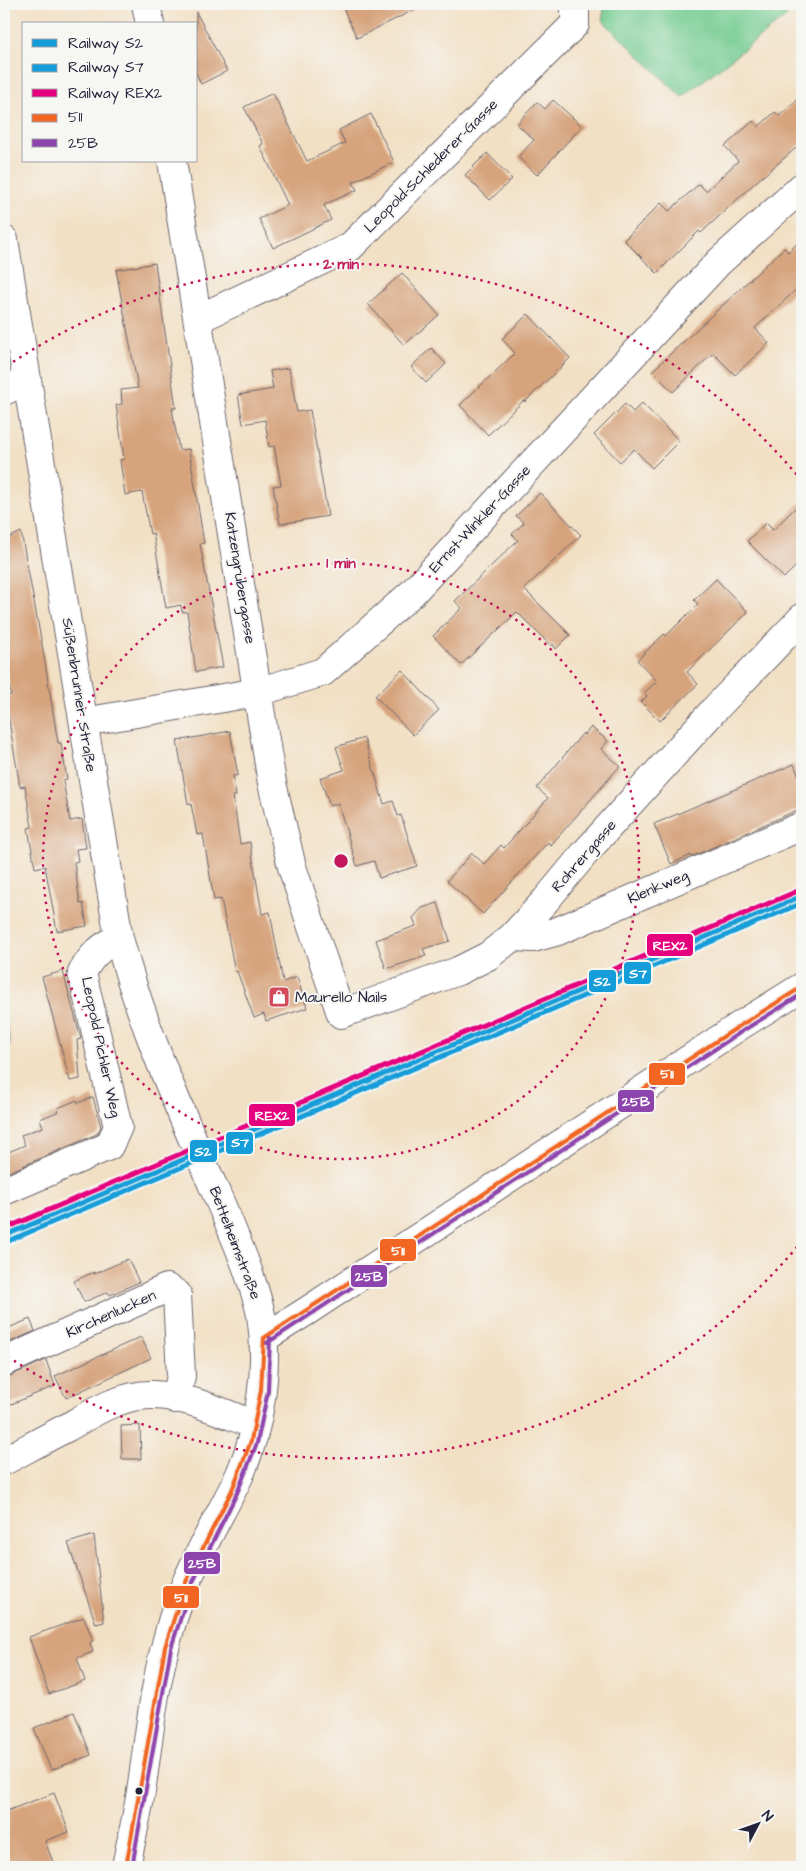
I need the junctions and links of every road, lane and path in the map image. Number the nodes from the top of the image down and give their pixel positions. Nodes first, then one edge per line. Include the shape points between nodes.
1 (146, 4) edge
2 (575, 4) edge
3 (150, 22) edge
4 (172, 162) edge
5 (802, 187) edge
6 (4, 240) edge
7 (198, 319) junction
8 (15, 385) edge
9 (802, 618) edge
10 (258, 692) junction
11 (84, 722) junction
12 (802, 826) edge
13 (512, 937) junction
14 (119, 938) junction
15 (802, 987) edge
16 (332, 990) joint
17 (192, 1139) joint
18 (4, 1190) edge
19 (264, 1338) junction
20 (4, 1362) edge
21 (176, 1398) junction
22 (256, 1425) junction
23 (4, 1461) edge
24 (126, 1867) edge

1 - 3 street
2 - 7 street, Leopold-Schlederer-Gasse via 575,24 350,247
4 - 7 street, Katzengrubergasse
5 - 10 street, Ernst-Winkler-Gasse via 719,262 412,593 323,672
6 - 8 street, Süßenbrunner Straße
7 - 10 street, Katzengrubergasse
8 - 11 street, Süßenbrunner Straße
9 - 13 street, Rohrergasse via 707,718
10 - 11 street, Ernst-Winkler-Gasse
10 - 16 street, Katzengrubergasse via 272,783 292,867
11 - 14 street, Süßenbrunner Straße
12 - 13 street, Klenkweg via 558,931 534,938
13 - 16 street, Rohrergasse via 488,956 458,971 342,1014
14 - 17 street, Süßenbrunner Straße via 144,1018
14 - 18 street, Leopold Pichler Weg via 94,954 82,973 118,1127 109,1146
15 - 19 street
17 - 19 street, Bettelheimstraße via 237,1242 260,1312
19 - 22 street, Bettelheimstraße via 264,1374
20 - 21 street, Kirchenlucken via 168,1288 176,1294 181,1376
21 - 22 street
21 - 23 street via 153,1395 110,1404
22 - 24 street, Bettelheimstraße via 240,1473 196,1559 166,1641

